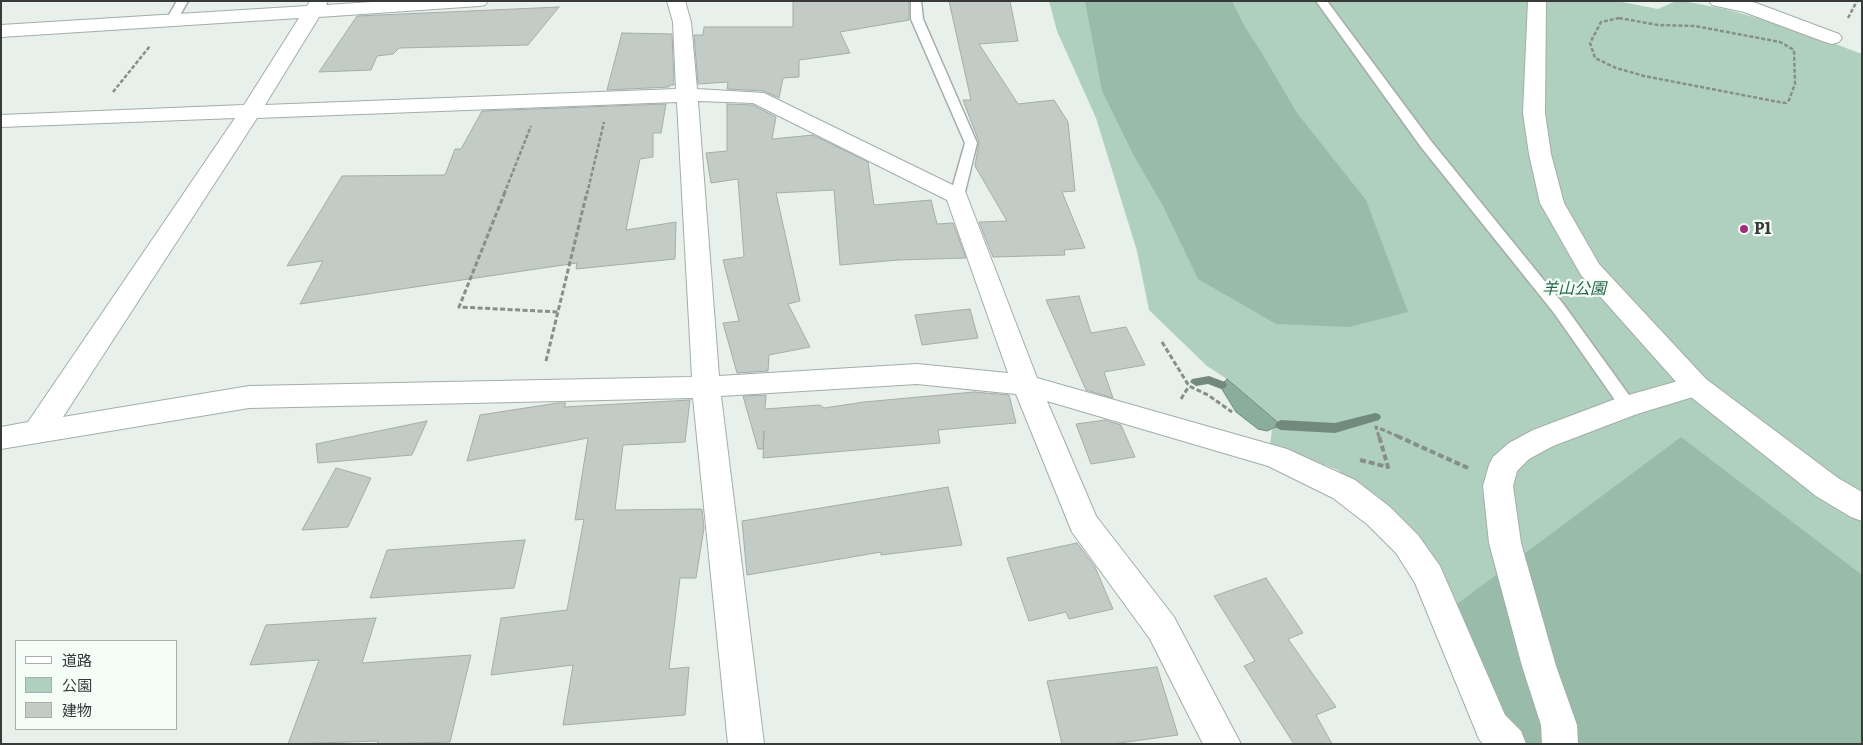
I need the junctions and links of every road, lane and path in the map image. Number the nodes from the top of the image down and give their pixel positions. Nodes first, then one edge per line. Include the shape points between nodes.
1 (183, 1) edge
2 (479, 1) edge
3 (676, 1) edge
4 (916, 1) edge
5 (1321, 1) edge
6 (1537, 1) edge
7 (1718, 1) edge
8 (316, 6) edge
9 (1619, 18) joint
10 (172, 20) junction
11 (1, 31) edge
12 (1832, 38) dead end
13 (687, 94) junction
14 (610, 97) junction
15 (541, 100) junction
16 (250, 111) junction
17 (92, 117) junction
18 (1, 121) edge
19 (957, 196) junction
20 (558, 312) junction
21 (1162, 342) dead end
22 (1026, 385) junction
23 (1189, 386) junction
24 (1696, 386) junction
25 (706, 387) junction
26 (539, 390) junction
27 (1187, 391) dead end
28 (1628, 406) junction
29 (1233, 413) dead end
30 (38, 431) junction
31 (1, 438) edge
32 (1352, 457) dead end
33 (1473, 470) dead end
34 (1862, 508) edge
35 (746, 744) edge
36 (1223, 744) edge
37 (1508, 744) edge
38 (1560, 744) edge

1 - 10 lane
2 - 8 street
3 - 13 street via 682,22
4 - 19 lane via 917,19 971,143
5 - 28 lane via 1426,144 1559,309
6 - 24 street via 1534,113 1552,203 1590,269
7 - 12 street via 1749,8
8 - 10 street
8 - 16 street
9 - 9 path via 1658,25 1695,26 1780,42 1794,50 1795,84 1789,100 1779,102 1644,76 1595,58 1590,43 1601,22
10 - 11 street
10 - 17 path
13 - 14 street
13 - 19 street via 757,97
13 - 25 street
14 - 15 street
14 - 20 path
15 - 16 street
15 - 20 path via 459,307
16 - 17 street
16 - 30 street
17 - 18 street
19 - 22 street
20 - 26 path
21 - 23 path
22 - 25 street via 917,374
22 - 36 street via 1083,523 1162,628
22 - 37 street via 1277,457 1344,489 1400,537 1428,576 1492,727
23 - 27 path
23 - 29 path
24 - 28 street
24 - 34 street via 1827,488
25 - 26 street
25 - 35 street
26 - 30 street via 249,397
28 - 38 street via 1543,438 1519,451 1504,465 1498,486 1505,542 1559,725
30 - 31 street
32 - 33 path via 1388,467 1376,427

